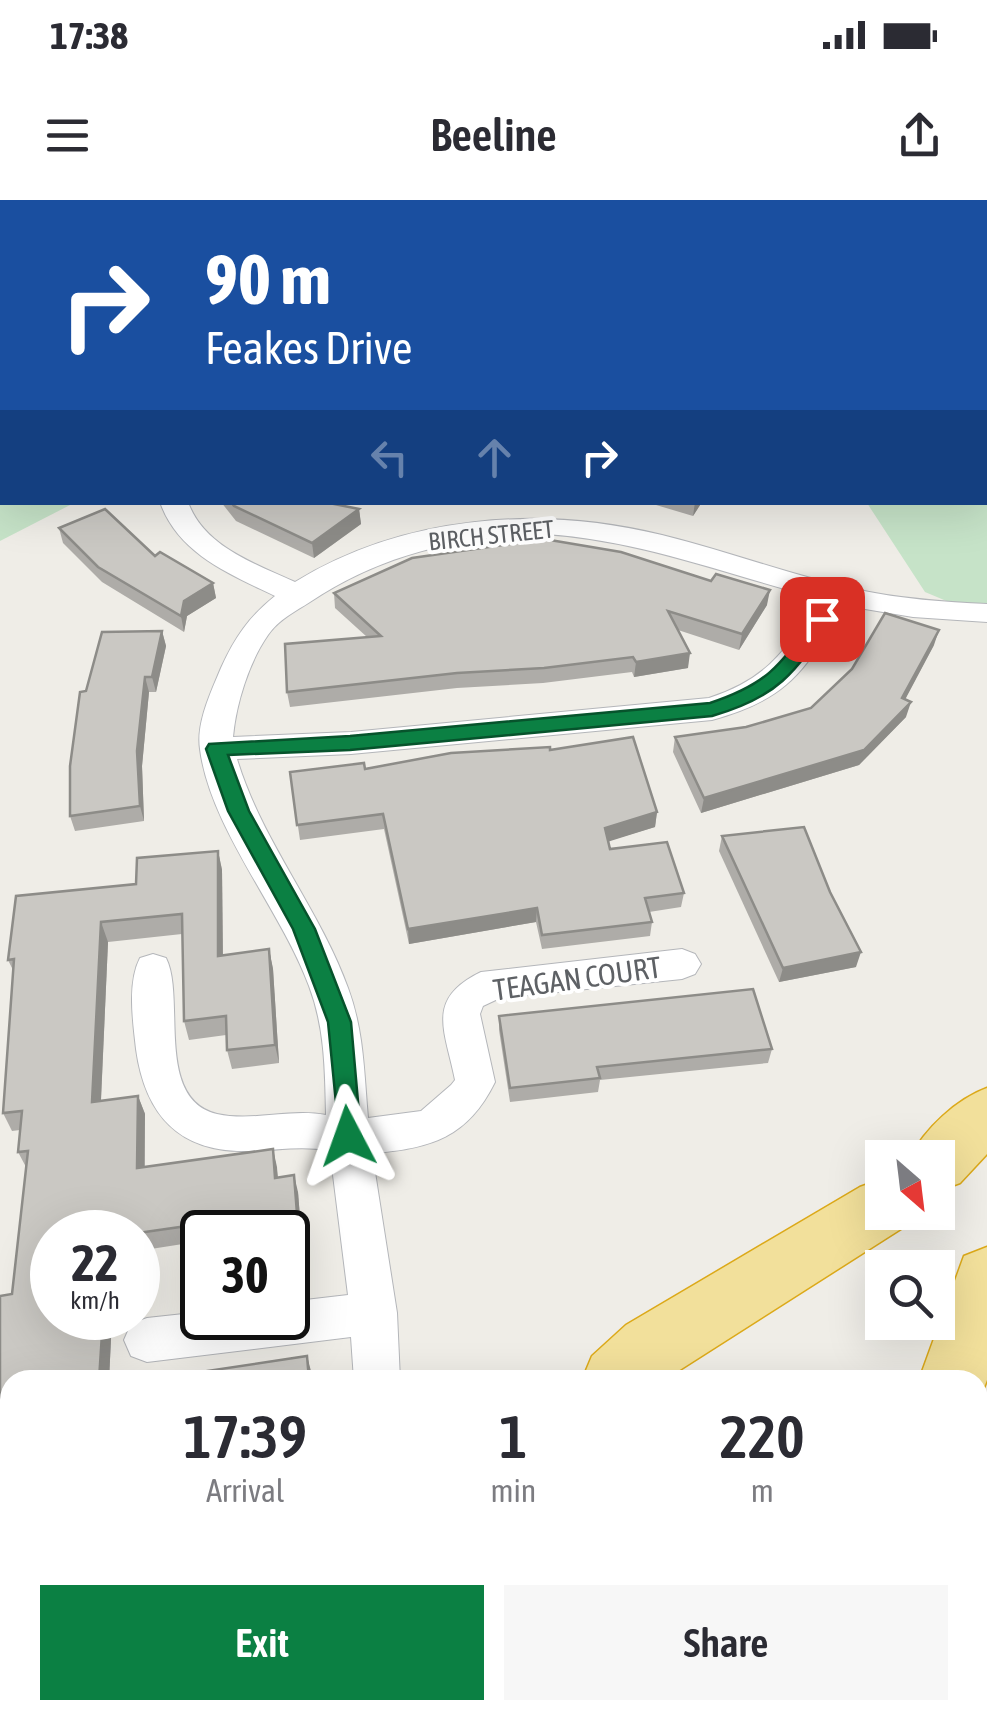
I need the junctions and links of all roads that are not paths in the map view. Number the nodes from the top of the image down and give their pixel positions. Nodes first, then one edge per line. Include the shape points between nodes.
1 (174, 505) edge
2 (838, 595) junction
3 (299, 596) junction
4 (987, 613) edge
5 (216, 749) junction
6 (682, 964) dead end
7 (153, 969) dead end
8 (987, 1114) edge
9 (348, 1136) junction
10 (955, 1147) edge
11 (865, 1217) edge
12 (987, 1277) edge
13 (374, 1314) junction
14 (160, 1338) edge
15 (377, 1370) edge
16 (627, 1370) edge
17 (957, 1370) edge

1 - 3 street via 193,540
2 - 3 street, BIRCH STREET via 657,542 542,526 395,547 330,573
2 - 4 street, BIRCH STREET via 918,610
2 - 5 street via 789,666 756,694 712,710
3 - 5 street, BIRCH STREET via 258,624 226,693
5 - 9 street via 238,811 304,929 340,1022
6 - 9 street, TEAGAN COURT via 494,983 468,996 461,1014 475,1082 459,1109 425,1127
7 - 9 street, TEAGAN COURT via 160,1068 172,1101 190,1122 222,1132
8 - 10 highway
9 - 13 street
11 - 16 highway via 650,1348
12 - 17 highway
13 - 14 street
13 - 15 street

